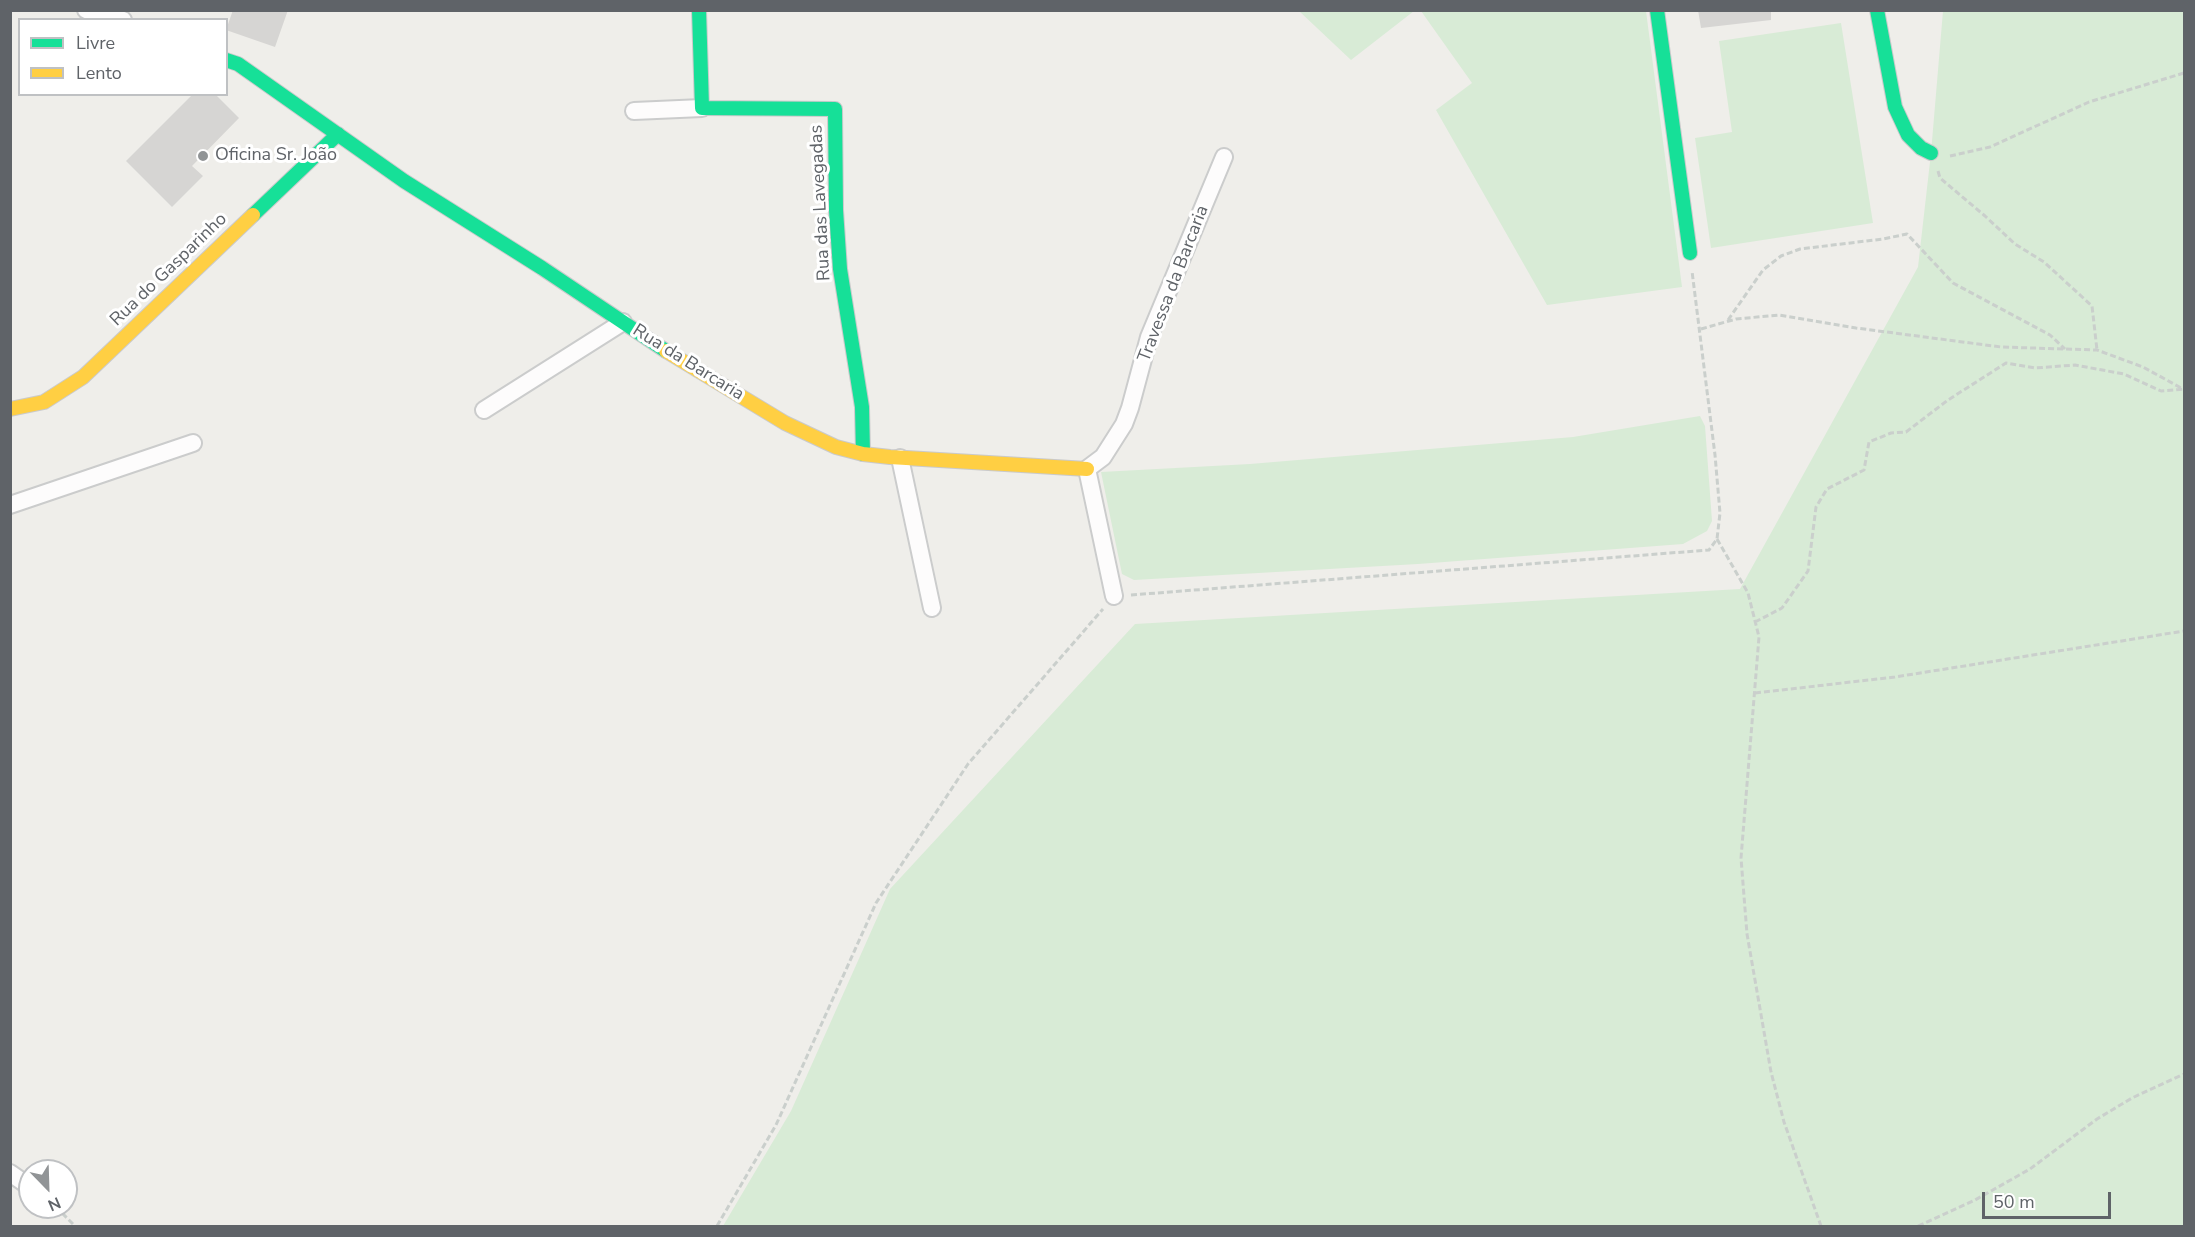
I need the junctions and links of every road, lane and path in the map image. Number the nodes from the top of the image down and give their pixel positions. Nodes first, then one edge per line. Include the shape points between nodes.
1 (86, 10) edge
2 (699, 10) edge
3 (1657, 10) edge
4 (1877, 10) edge
5 (116, 18) edge
6 (228, 61) edge
7 (2184, 73) edge
8 (702, 108) junction
9 (633, 111) dead end
10 (338, 134) junction
11 (1931, 153) junction
12 (1224, 157) dead end
13 (1690, 253) joint
14 (1728, 321) junction
15 (622, 322) junction
16 (1700, 329) junction
17 (2066, 350) junction
18 (2097, 350) junction
19 (2184, 389) edge
20 (10, 408) edge
21 (484, 410) dead end
22 (193, 443) dead end
23 (863, 454) junction
24 (900, 458) junction
25 (1087, 469) junction
26 (10, 505) edge
27 (1717, 539) junction
28 (1114, 596) junction
29 (932, 608) dead end
30 (1755, 622) junction
31 (2184, 631) edge
32 (1755, 693) junction
33 (2184, 1074) edge
34 (717, 1227) edge
35 (1821, 1227) edge
36 (1917, 1227) edge

1 - 5 street
2 - 8 street
3 - 13 street
4 - 11 street via 1895,107 1908,135
6 - 10 street, Rua da Barcaria
7 - 11 path via 2088,102 1990,147 1953,157
8 - 9 street
8 - 23 street, Rua das Lavegadas via 835,109 840,269 862,407
10 - 15 street, Rua da Barcaria
10 - 20 street, Rua do Gasparinho via 84,377 44,402
11 - 18 path via 1940,178 2092,306
12 - 25 street, Travessa da Barcaria via 1149,337 1124,424 1103,457
13 - 16 path
14 - 16 path
14 - 17 path via 1779,315 1990,345
14 - 17 path via 1763,270 1781,256 1800,249 1907,234 1953,283 2049,335
15 - 21 street
15 - 23 street, Rua da Barcaria via 785,423 836,447
16 - 27 path via 1720,513
17 - 18 path
18 - 19 path via 2143,367
19 - 30 path via 2161,391 2124,374 2075,365 2035,368 2006,363 1906,432 1869,442 1864,470 1827,489 1815,507 1808,571 1782,608
22 - 26 street
23 - 24 street, Rua da Barcaria
24 - 25 street, Rua da Barcaria
24 - 29 street
25 - 28 street
27 - 28 path via 1709,550
27 - 30 path via 1748,592
28 - 34 path via 968,764 876,903 776,1125
30 - 32 path via 1759,637
31 - 32 path via 1895,676
32 - 35 path via 1741,858 1747,934 1771,1072
33 - 36 path via 2097,1119 2030,1169

